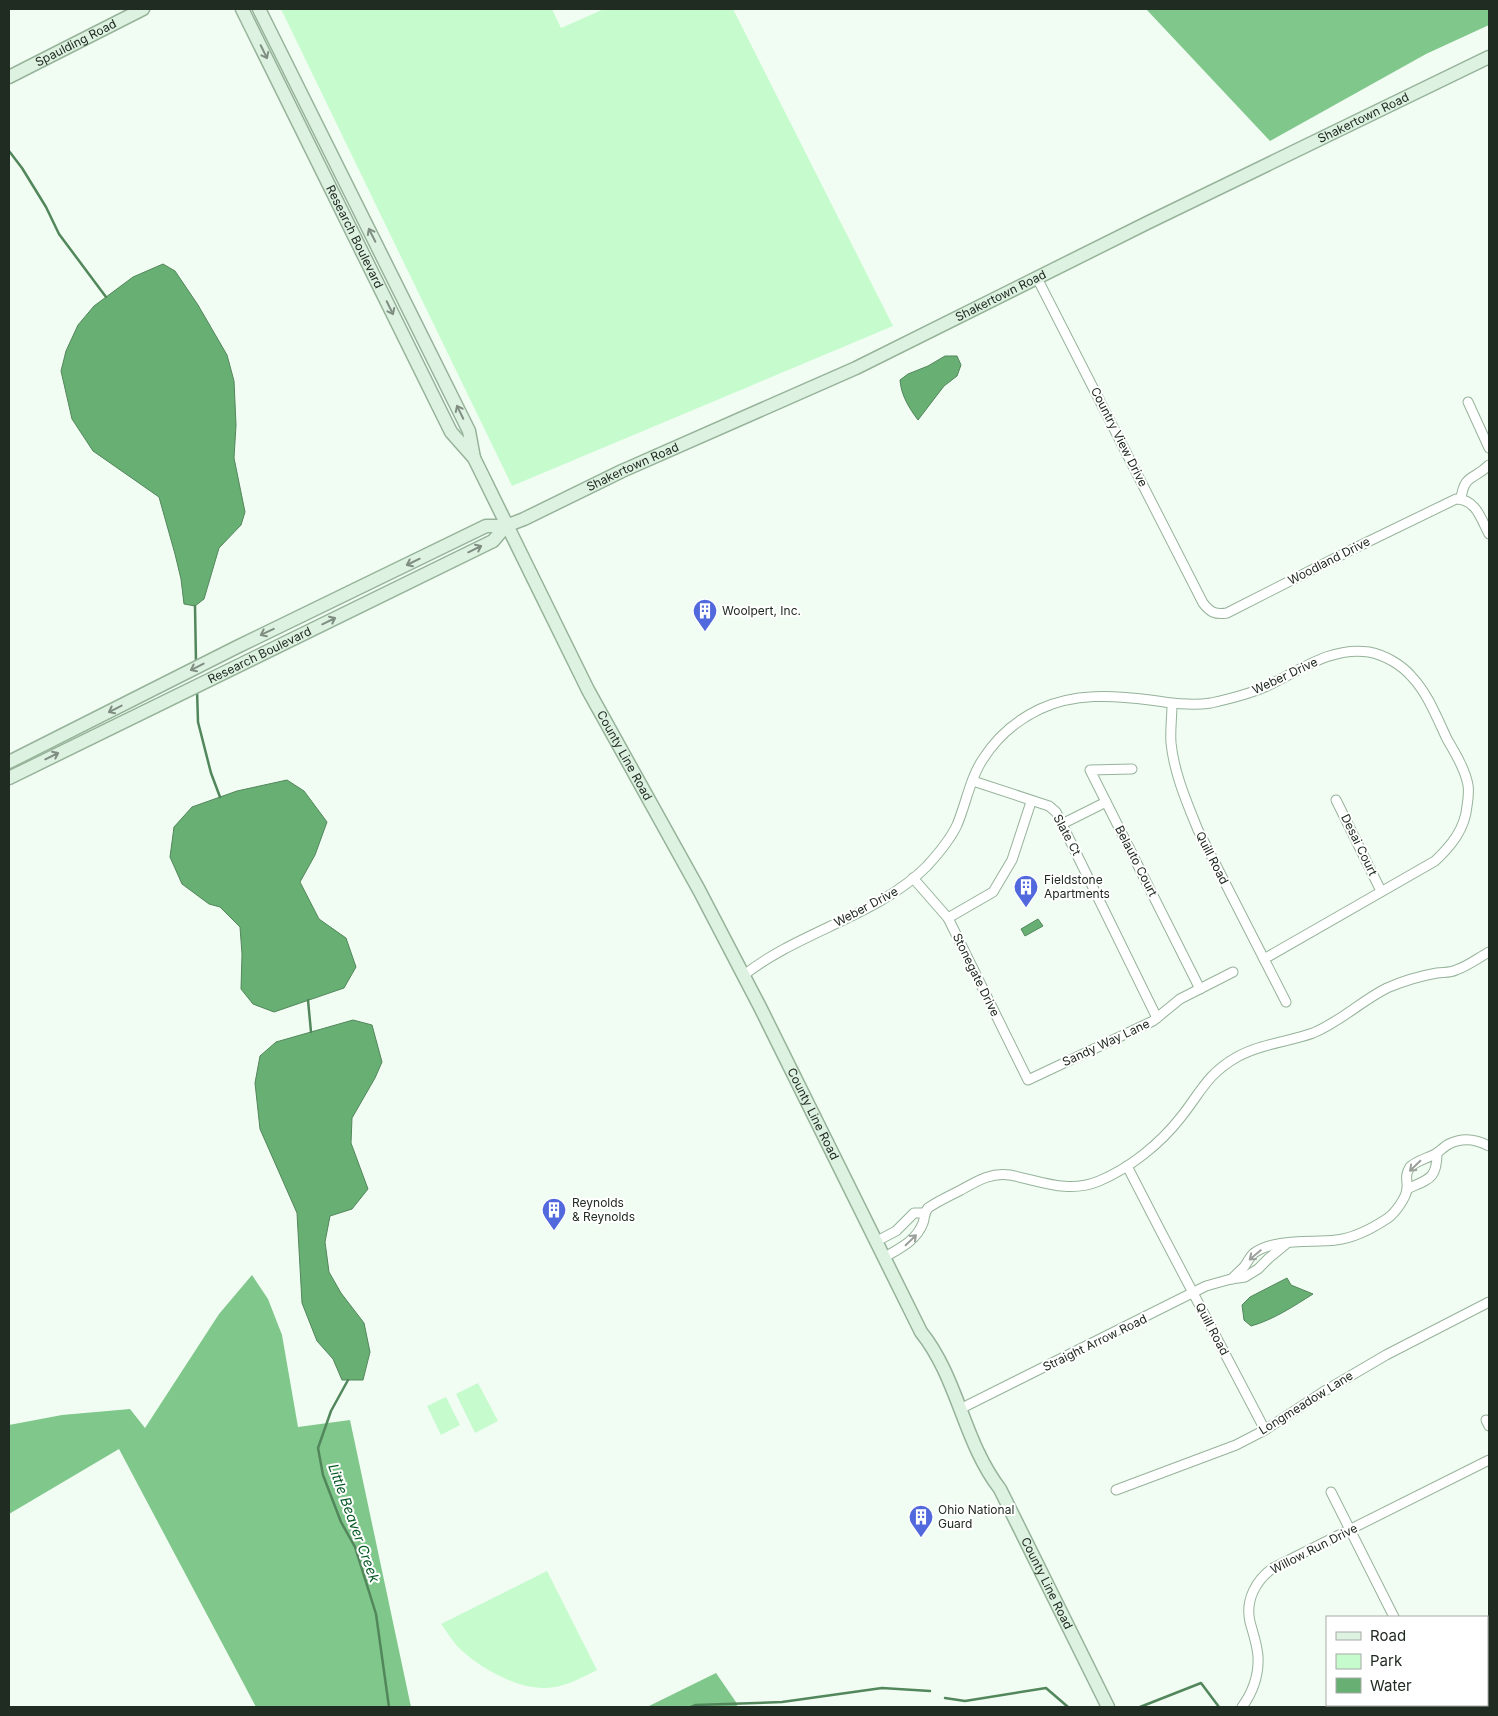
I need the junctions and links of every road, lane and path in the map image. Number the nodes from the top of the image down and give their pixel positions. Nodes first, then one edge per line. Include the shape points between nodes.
1 (142, 9) edge
2 (242, 9) edge
3 (259, 9) edge
4 (1489, 57) edge
5 (9, 77) edge
6 (382, 254) junction
7 (368, 261) junction
8 (1038, 278) junction
9 (1468, 402) dead end
10 (1489, 448) edge
11 (474, 458) junction
12 (1489, 465) edge
13 (1463, 499) junction
14 (506, 526) junction
15 (1489, 534) edge
16 (1200, 597) joint
17 (1172, 704) junction
18 (9, 762) edge
19 (1132, 769) dead end
20 (9, 778) edge
21 (973, 781) junction
22 (1336, 800) dead end
23 (1031, 802) junction
24 (1106, 802) junction
25 (1062, 824) junction
26 (913, 878) junction
27 (1381, 891) junction
28 (948, 918) junction
29 (1489, 952) edge
30 (1264, 959) junction
31 (1233, 972) dead end
32 (744, 975) junction
33 (1200, 989) junction
34 (1286, 1002) dead end
35 (1157, 1018) junction
36 (1028, 1080) joint
37 (1489, 1146) edge
38 (1437, 1153) junction
39 (1127, 1166) junction
40 (1407, 1189) junction
41 (924, 1213) junction
42 (877, 1241) junction
43 (1286, 1244) junction
44 (885, 1257) junction
45 (1231, 1279) junction
46 (1194, 1294) junction
47 (1489, 1302) edge
48 (960, 1409) junction
49 (1265, 1430) junction
50 (1489, 1460) edge
51 (1116, 1490) dead end
52 (1331, 1492) dead end
53 (1351, 1529) junction
54 (1394, 1616) edge
55 (1108, 1707) edge
56 (1242, 1707) edge

1 - 5 main road, Spaulding Road
2 -> 7 main road, Research Boulevard
6 -> 3 main road, Research Boulevard
4 - 8 main road, Shakertown Road
6 - 7 main road
11 -> 6 main road, Research Boulevard via 469,431
7 -> 11 main road, Research Boulevard via 451,432
8 - 14 main road, Shakertown Road via 856,368
8 - 16 street, Country View Drive
9 - 10 street
11 - 14 main road, Research Boulevard
12 - 13 street via 1465,483
13 - 15 street via 1475,507
13 - 16 street, Woodland Drive via 1451,501 1227,613 1219,615 1208,610
14 -> 18 main road, Research Boulevard via 486,526
20 -> 14 main road, Research Boulevard via 493,540
14 - 32 main road, County Line Road via 588,690
17 - 21 street, Weber Drive via 1084,696 1059,701 1019,721 998,740 982,760
17 - 27 street, Weber Drive via 1206,704 1238,697 1345,651 1370,653 1388,659 1406,671 1423,690 1462,769 1468,786 1467,809 1462,828 1451,846 1435,861
17 - 30 street, Quill Road via 1172,744 1186,801
19 - 24 street, Belauto Court via 1090,770
21 - 23 street, Slate Ct
21 - 26 street, Weber Drive via 956,826 944,846
22 - 27 street, Desai Court
23 - 25 street, Slate Ct via 1049,806
23 - 28 street via 1012,860 993,892
24 - 25 street
24 - 33 street, Belauto Court
25 - 35 street, Slate Ct
26 - 28 street, Stonegate Drive
26 - 32 street, Weber Drive via 883,899 763,961
27 - 30 street, Weber Drive
28 - 36 street, Stonegate Drive
29 - 39 street via 1454,971 1417,978 1386,989 1318,1031 1237,1057 1208,1080 1162,1138
30 - 34 street, Quill Road
31 - 33 street, Sandy Way Lane
32 - 42 main road, County Line Road
33 - 35 street, Sandy Way Lane via 1180,999
35 - 36 street, Sandy Way Lane
37 - 38 street via 1472,1139 1460,1140
38 - 40 street via 1437,1168 1431,1177
38 -> 40 street via 1410,1167 1405,1179
39 - 41 street via 1086,1186 1050,1185 1010,1176 978,1179
39 - 46 street, Quill Road
40 - 43 street via 1391,1216 1354,1236
41 - 42 street via 914,1213 896,1231
44 -> 41 street via 908,1244 924,1222
42 - 44 main road, County Line Road
43 - 45 street, Straight Arrow Road via 1258,1269 1245,1277
43 -> 45 street via 1270,1245 1254,1254
44 - 48 main road, County Line Road via 955,1393
45 - 46 street, Straight Arrow Road via 1206,1286
46 - 48 street, Straight Arrow Road
46 - 49 street, Quill Road
47 - 49 street, Longmeadow Lane via 1386,1355
48 - 55 main road, County Line Road
49 - 51 street, Longmeadow Lane via 1219,1453
50 - 53 street, Willow Run Drive
52 - 53 street
53 - 54 street
53 - 56 street, Willow Run Drive via 1273,1568 1256,1585 1249,1616 1258,1654 1257,1669 1252,1691

